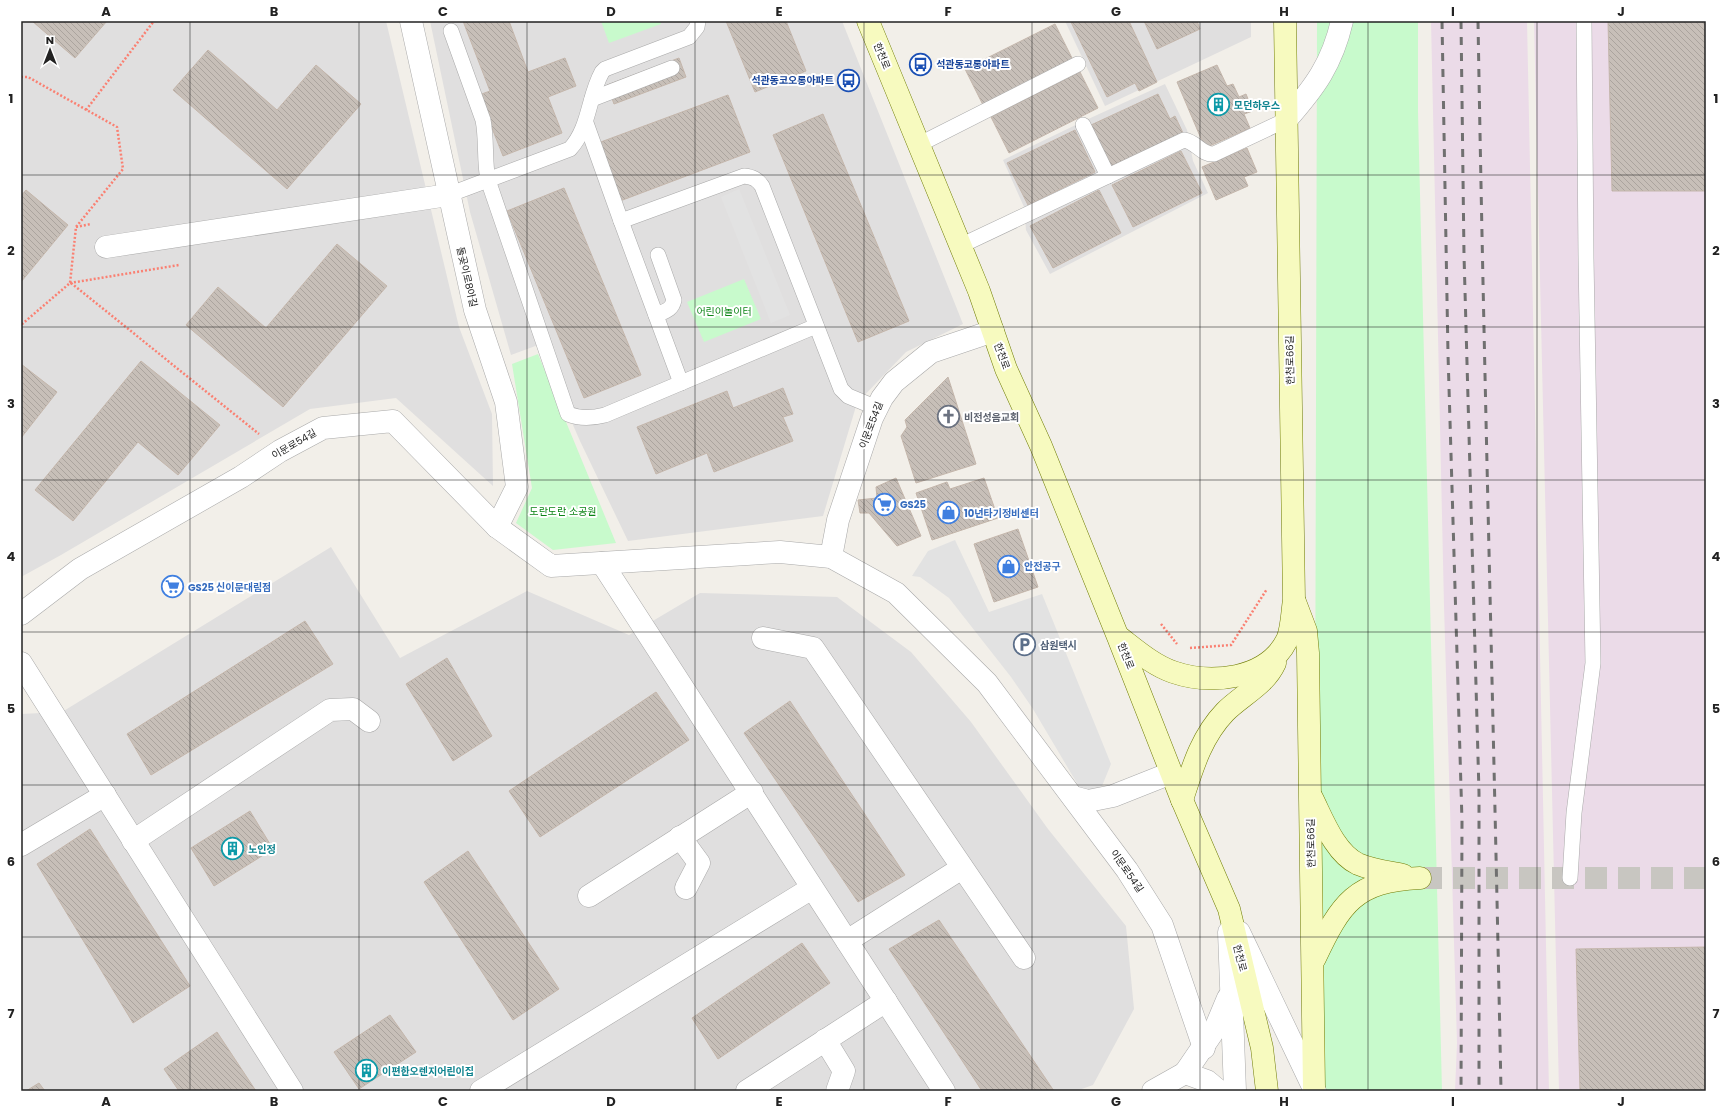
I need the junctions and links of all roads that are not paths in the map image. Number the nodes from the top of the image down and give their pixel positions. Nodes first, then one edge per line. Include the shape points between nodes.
1 (410, 21) edge
2 (698, 21) edge
3 (868, 21) edge
4 (1285, 21) edge
5 (1342, 21) edge
6 (1584, 21) edge
7 (451, 31) dead end
8 (1078, 64) dead end
9 (672, 68) dead end
10 (592, 99) junction
11 (1286, 120) junction
12 (586, 123) junction
13 (1083, 125) dead end
14 (918, 145) junction
15 (1108, 176) junction
16 (488, 180) junction
17 (448, 195) junction
18 (621, 221) junction
19 (960, 246) junction
20 (106, 247) dead end
21 (658, 255) dead end
22 (656, 315) junction
23 (816, 326) junction
24 (993, 331) junction
25 (681, 383) junction
26 (877, 408) junction
27 (497, 527) junction
28 (831, 557) junction
29 (602, 563) junction
30 (1294, 600) junction
31 (21, 614) edge
32 (1118, 637) junction
33 (763, 638) dead end
34 (1287, 639) junction
35 (21, 663) edge
36 (369, 722) dead end
37 (1171, 773) junction
38 (752, 792) junction
39 (105, 795) junction
40 (1310, 795) junction
41 (1073, 797) junction
42 (1182, 800) junction
43 (680, 837) junction
44 (133, 841) junction
45 (21, 845) edge
46 (962, 868) junction
47 (1570, 878) dead end
48 (686, 888) dead end
49 (812, 888) junction
50 (589, 896) dead end
51 (1229, 909) junction
52 (847, 941) junction
53 (1024, 958) dead end
54 (1313, 963) junction
55 (1231, 991) junction
56 (886, 1001) junction
57 (825, 1040) junction
58 (1204, 1048) junction
59 (1186, 1073) junction
60 (1266, 1082) edge
61 (1314, 1089) edge
62 (292, 1091) edge
63 (481, 1091) edge
64 (747, 1091) edge
65 (837, 1091) edge
66 (944, 1091) edge
67 (1153, 1091) edge
68 (1218, 1091) edge
69 (1235, 1091) edge

1 - 17 street, 돌곶이로8아길
2 - 10 lane via 697,27 689,36 606,69 599,77
3 - 14 main road, 한천로
4 - 11 main road, 한천로66길
5 - 11 street via 1337,43 1322,75
6 - 47 lane via 1593,663 1574,814
7 - 16 lane via 486,132 485,165
8 - 14 lane
9 - 10 lane
10 - 12 lane
11 - 15 lane via 1214,154 1202,151 1196,144 1184,140
11 - 30 main road, 한천로66길
12 - 16 lane via 578,140 570,149
12 - 18 lane
13 - 15 lane
14 - 19 main road, 한천로
15 - 19 lane
16 - 17 lane
16 - 25 lane via 568,414 596,418
17 - 20 street
17 - 27 street, 돌곶이로8아길 via 475,310 506,402 517,487
18 - 22 lane
18 - 23 lane via 744,176 755,178 762,186
19 - 24 main road, 한천로
21 - 22 lane via 674,300 673,306
22 - 25 lane
23 - 25 lane
23 - 26 lane via 841,389 848,396
24 - 26 street, 이문로54길 via 930,352 894,382
24 - 32 main road, 한천로 via 1006,369 1041,446
26 - 28 street, 이문로54길 via 838,520
27 - 29 street, 이문로54길 via 551,566
27 - 31 street, 이문로54길 via 393,421 323,428 80,568
28 - 29 street, 이문로54길 via 780,552
28 - 41 street, 이문로54길 via 896,593 987,683
29 - 38 street
30 - 34 main road, 한천로66길
30 - 40 main road, 한천로66길 via 1306,631 1308,653
32 - 34 main road, 한천로66길 via 1152,662 1172,672 1194,677 1219,678 1247,673 1268,663
32 - 37 main road, 한천로
33 - 46 street via 813,648
34 - 42 main road, 한천로66길 via 1268,676 1225,712 1213,726 1202,744
35 - 39 street
36 - 44 street via 353,709 330,710
37 - 41 street via 1113,796 1088,801
37 - 42 main road, 한천로
38 - 43 street
38 - 49 street
39 - 44 street
39 - 45 street
40 - 54 main road, 한천로66길
40 - 54 main road via 1343,852 1357,863 1380,871 1420,878 1399,879 1359,892 1335,919
41 - 58 street, 이문로54길 via 1127,870 1162,925
42 - 51 main road, 한천로
43 - 48 street via 699,863
43 - 50 street
44 - 62 street
46 - 52 street
46 - 53 street
49 - 52 street
49 - 63 street
51 - 55 street
51 - 60 main road, 한천로 via 1262,1048
51 - 61 street
52 - 56 street
54 - 61 main road, 한천로66길
55 - 58 street
55 - 69 street
56 - 57 street
56 - 66 street
57 - 64 street
57 - 65 street via 844,1071
58 - 59 street
59 - 67 street
59 - 68 street via 1207,1081

